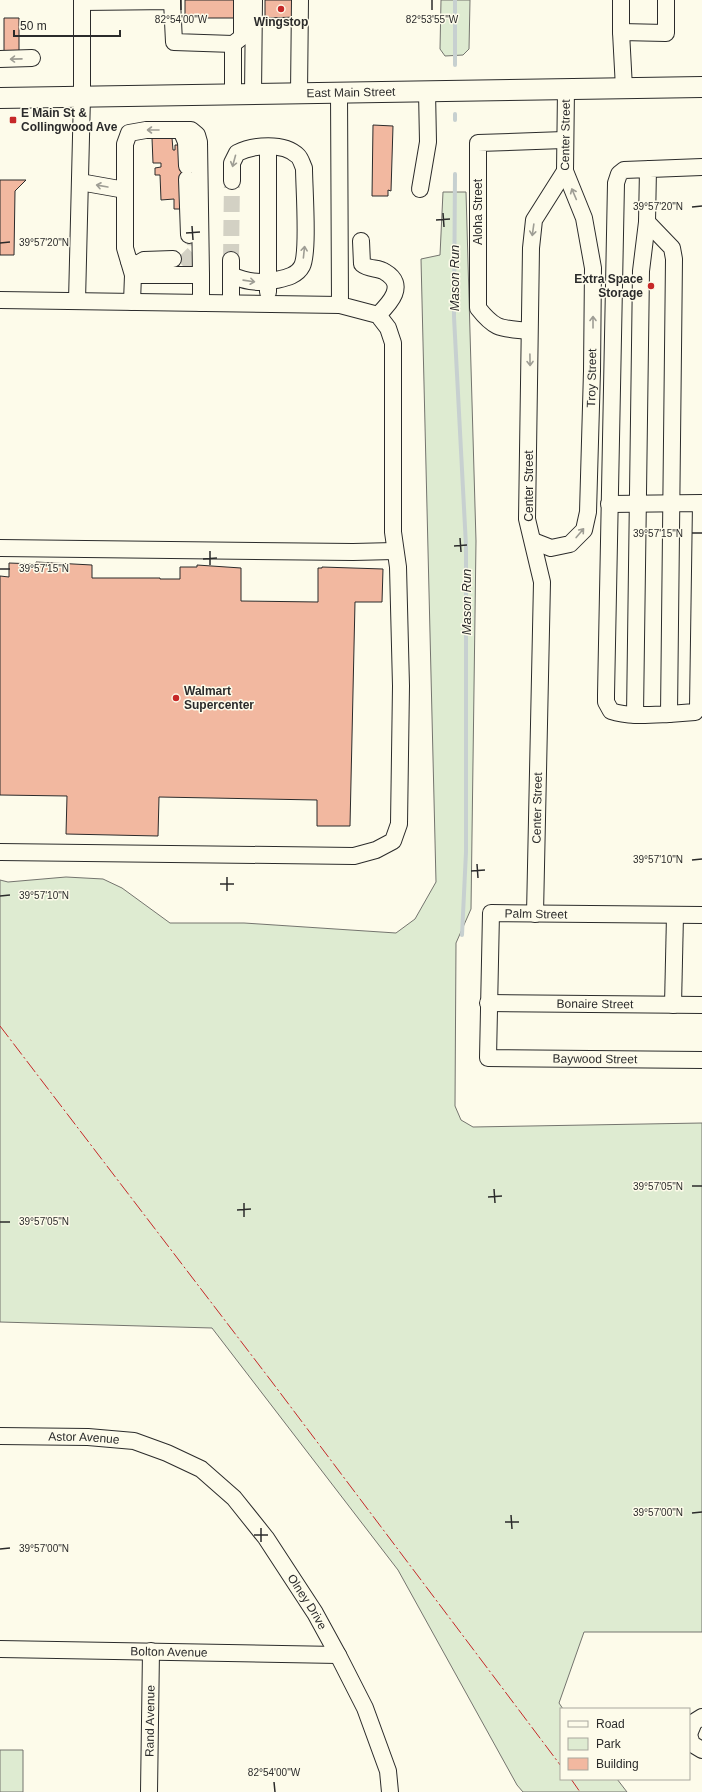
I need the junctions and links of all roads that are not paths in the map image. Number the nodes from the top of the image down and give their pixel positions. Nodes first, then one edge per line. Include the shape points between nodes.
1 (242, 0) edge
2 (254, 0) edge
3 (300, 0) edge
4 (621, 0) edge
5 (666, 0) edge
6 (82, 1) edge
7 (111, 1) edge
8 (621, 32) junction
9 (233, 44) junction
10 (32, 58) dead end
11 (0, 59) edge
12 (702, 87) edge
13 (624, 88) junction
14 (566, 89) junction
15 (427, 91) junction
16 (339, 92) junction
17 (299, 93) junction
18 (243, 94) junction
19 (82, 96) junction
20 (0, 98) edge
21 (181, 130) junction
22 (564, 140) junction
23 (268, 147) junction
24 (702, 167) edge
25 (648, 169) junction
26 (565, 171) junction
27 (232, 181) tunnel mouth
28 (80, 182) junction
29 (420, 189) dead end
30 (125, 190) junction
31 (647, 222) junction
32 (192, 236) tunnel mouth
33 (361, 241) dead end
34 (177, 262) tunnel mouth
35 (133, 267) junction
36 (201, 274) junction
37 (268, 282) junction
38 (0, 300) edge
39 (77, 301) junction
40 (132, 302) junction
41 (201, 303) junction
42 (231, 303) junction
43 (268, 304) junction
44 (340, 305) junction
45 (378, 315) junction
46 (529, 331) junction
47 (637, 503) junction
48 (671, 503) junction
49 (609, 504) junction
50 (533, 541) junction
51 (0, 548) edge
52 (394, 551) junction
53 (669, 714) junction
54 (635, 715) junction
55 (0, 852) edge
56 (535, 914) junction
57 (675, 915) junction
58 (702, 915) edge
59 (488, 1003) junction
60 (673, 1005) junction
61 (702, 1005) edge
62 (488, 1058) joint
63 (702, 1060) edge
64 (0, 1436) edge
65 (167, 1453) joint
66 (0, 1649) edge
67 (151, 1651) junction
68 (338, 1655) junction
69 (702, 1717) edge
70 (690, 1732) edge
71 (690, 1737) edge
72 (702, 1750) edge
73 (149, 1792) edge
74 (390, 1792) edge

1 - 9 street via 242,37
2 - 18 street
3 - 17 street
4 - 8 street
5 - 8 street via 666,33
6 - 7 street
6 - 19 street
7 - 9 street via 172,1 174,42
8 - 13 street
9 - 18 street
10 -> 11 street
12 - 13 main road, East Main Street
13 - 14 main road, East Main Street
14 - 15 main road, East Main Street
14 - 22 street, Center Street
15 - 16 main road, East Main Street
15 - 29 street via 428,142
16 - 17 main road, East Main Street
16 - 44 street
17 - 18 main road, East Main Street
18 - 19 main road, East Main Street
19 - 20 main road, East Main Street
19 - 28 street
21 -> 30 street via 129,132 125,144
21 - 32 street via 186,142 191,172
21 - 36 street via 190,130 197,135 199,142
22 - 26 street, Center Street
22 - 46 street, Aloha Street via 478,143 478,308 489,322 503,328
23 -> 27 street via 246,148 237,152 232,163
23 - 37 street
37 -> 23 street via 291,276 302,267 305,252 304,168 299,157 286,148
24 - 25 street
25 - 31 street
25 - 49 street via 624,170 618,174 616,182
26 -> 46 street, Center Street via 534,220
50 -> 26 street, Troy Street via 551,548 570,544 584,530 588,512 593,268 584,218
30 -> 28 street
28 - 39 street
30 - 35 street via 125,248
31 - 47 street via 641,271
31 - 48 street via 672,248 674,259
33 - 45 street via 362,264 367,268 384,271 394,280 396,289 390,303
34 - 35 street via 172,267
35 - 36 street
35 - 40 street
36 - 41 street
42 -> 37 street via 231,268 242,280
37 - 43 street
38 - 39 street
39 - 40 street
40 - 41 street
41 - 42 street
42 - 43 street
43 - 44 street
44 - 45 street
45 - 52 street via 388,328 393,343
46 -> 50 street, Center Street via 528,519
47 - 48 street
47 - 49 street
47 - 54 street
48 - 53 street
48 - 53 street via 701,503 698,707 695,712
49 - 54 street via 606,702 611,711
50 - 56 street, Center Street via 542,582
51 - 52 street
52 - 55 street via 398,567 401,686 400,817 393,841 376,850 354,856
53 - 54 street
56 - 57 street, Palm Street
56 - 59 street, Palm Street via 491,913
57 - 58 street, Palm Street
57 - 60 street
59 - 60 street, Bonaire Street
59 - 62 street, Palm Street
60 - 61 street, Bonaire Street
62 - 63 street, Baywood Street
64 - 65 street, Astor Avenue via 88,1437 134,1441
65 - 68 street, Olney Drive via 201,1469 234,1498 266,1538 315,1613
66 - 67 street, Bolton Avenue
67 - 68 street, Bolton Avenue
67 - 73 street, Rand Avenue
68 - 74 street, Olney Drive via 365,1708 388,1771
69 - 70 street via 694,1722
71 - 72 street via 692,1744

